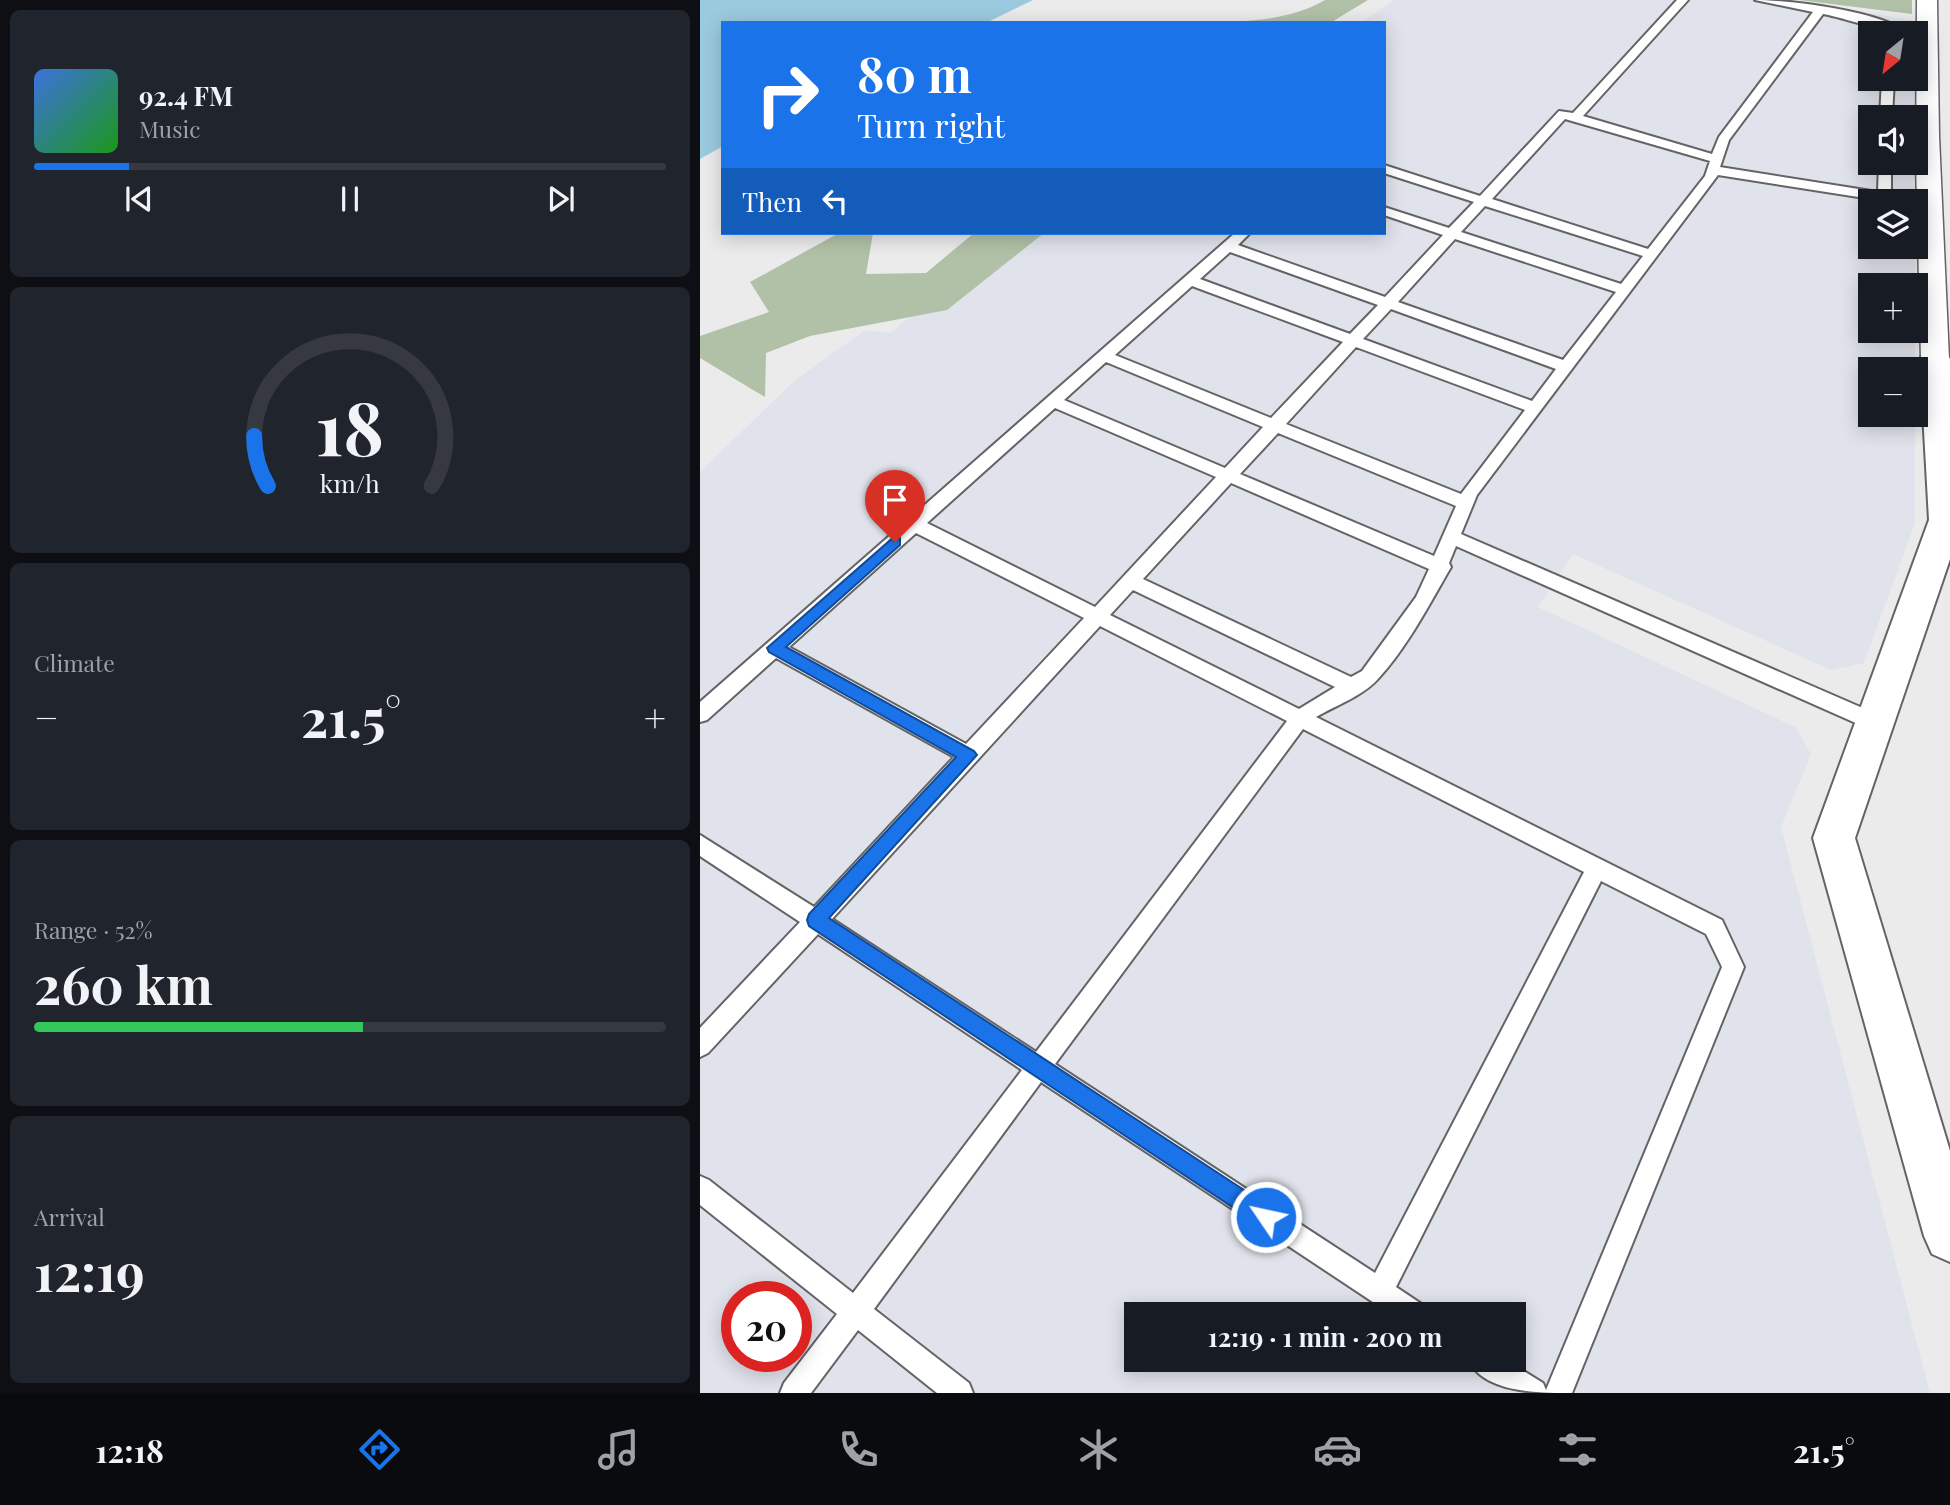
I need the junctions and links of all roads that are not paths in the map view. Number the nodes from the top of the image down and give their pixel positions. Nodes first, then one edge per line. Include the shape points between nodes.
1 (1683, 0) edge
2 (1760, 0) edge
3 (1928, 0) edge
4 (1950, 3) edge
5 (1820, 12) junction
6 (1863, 21) edge
7 (1576, 117) junction
8 (1715, 165) junction
9 (1386, 170) edge
10 (1885, 175) edge
11 (1483, 200) junction
12 (1386, 212) edge
13 (1452, 233) junction
14 (1241, 235) edge
15 (1227, 246) junction
16 (1652, 255) junction
17 (1189, 280) junction
18 (1625, 290) junction
19 (1388, 303) junction
20 (1941, 304) edge
21 (1353, 341) junction
22 (1104, 356) junction
23 (1935, 359) joint
24 (1567, 367) junction
25 (1053, 401) junction
26 (1535, 408) junction
27 (1275, 425) junction
28 (1228, 475) junction
29 (1466, 503) junction
30 (915, 524) junction
31 (1451, 537) junction
32 (1441, 566) junction
33 (1130, 581) junction
34 (1097, 616) junction
35 (775, 648) junction
36 (1352, 686) junction
37 (700, 714) edge
38 (1300, 719) junction
39 (1874, 722) junction
40 (968, 755) junction
41 (700, 844) edge
42 (1597, 868) junction
43 (816, 920) junction
44 (700, 1045) edge
45 (1039, 1067) junction
46 (1941, 1176) edge
47 (700, 1188) edge
48 (1950, 1236) edge
49 (1379, 1292) junction
50 (1395, 1302) edge
51 (855, 1311) junction
52 (1501, 1372) edge
53 (794, 1393) edge
54 (959, 1393) edge
55 (1533, 1393) edge
56 (1558, 1393) edge

1 - 7 lane
2 - 5 lane
3 - 4 street
3 - 20 street via 1927,136
5 - 6 lane
5 - 8 lane via 1723,140
7 - 8 lane
7 - 11 lane via 1563,114
8 - 10 lane via 1884,197
8 - 16 lane
9 - 11 lane
11 - 13 lane
11 - 16 lane
12 - 13 lane
13 - 18 lane
13 - 19 lane
14 - 15 lane
15 - 17 lane
15 - 19 lane
16 - 18 lane
17 - 21 lane
17 - 22 lane
18 - 24 lane
19 - 21 lane
19 - 24 lane
20 - 23 street
21 - 26 lane
21 - 27 lane
22 - 25 lane
22 - 27 lane
23 - 39 street via 1945,520
24 - 26 lane
25 - 28 lane
25 - 30 lane
26 - 29 lane
27 - 28 lane
27 - 29 lane
28 - 32 lane
28 - 33 lane
29 - 31 lane
30 - 34 lane
30 - 35 lane
31 - 32 lane
31 - 39 lane
32 - 36 lane via 1424,600 1369,676
33 - 34 lane
33 - 36 lane
34 - 38 lane
34 - 40 lane
35 - 37 lane
35 - 40 lane
36 - 38 lane
38 - 42 lane
38 - 45 lane
39 - 46 street via 1834,838
40 - 43 lane
41 - 43 lane
42 - 49 lane
42 - 56 lane via 1714,928 1733,967
43 - 44 lane
43 - 45 lane
45 - 49 lane
45 - 51 lane
46 - 48 street
47 - 51 lane
49 - 50 lane
51 - 53 lane
51 - 54 lane
52 - 55 lane

